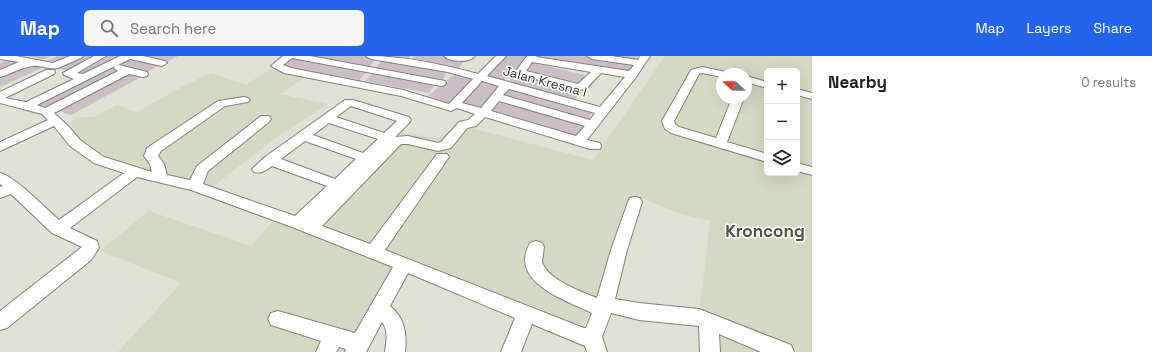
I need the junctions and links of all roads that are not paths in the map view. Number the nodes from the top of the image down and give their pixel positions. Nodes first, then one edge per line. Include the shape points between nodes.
1 (1, 56) edge
2 (55, 56) edge
3 (78, 56) edge
4 (101, 56) edge
5 (129, 56) edge
6 (288, 56) edge
7 (294, 56) edge
8 (371, 56) edge
9 (450, 56) edge
10 (470, 56) edge
11 (501, 56) edge
12 (592, 56) edge
13 (385, 57) edge
14 (25, 58) edge
15 (530, 59) edge
16 (643, 60) edge
17 (40, 63) junction
18 (162, 63) dead end
19 (108, 66) junction
20 (52, 69) junction
21 (128, 70) junction
22 (372, 71) junction
23 (456, 71) junction
24 (595, 73) junction
25 (716, 73) edge
26 (0, 74) edge
27 (143, 74) dead end
28 (632, 75) junction
29 (83, 78) junction
30 (479, 78) junction
31 (547, 79) junction
32 (752, 81) edge
33 (442, 83) junction
34 (9, 84) dead end
35 (360, 84) junction
36 (764, 84) edge
37 (506, 85) junction
38 (403, 93) junction
39 (800, 93) edge
40 (536, 94) junction
41 (0, 96) edge
42 (812, 96) edge
43 (497, 97) junction
44 (423, 99) junction
45 (0, 100) edge
46 (244, 100) dead end
47 (736, 104) edge
48 (27, 106) junction
49 (452, 106) junction
50 (602, 111) junction
51 (483, 113) junction
52 (51, 117) junction
53 (327, 118) junction
54 (266, 119) dead end
55 (592, 124) junction
56 (304, 136) junction
57 (386, 138) junction
58 (579, 141) junction
59 (720, 144) junction
60 (0, 146) edge
61 (595, 146) dead end
62 (442, 157) dead end
63 (764, 157) edge
64 (366, 158) junction
65 (270, 160) junction
66 (800, 168) edge
67 (258, 169) dead end
68 (812, 171) edge
69 (135, 172) junction
70 (0, 177) edge
71 (161, 178) junction
72 (338, 185) junction
73 (195, 186) junction
74 (6, 190) edge
75 (636, 202) dead end
76 (304, 226) junction
77 (58, 228) junction
78 (536, 247) dead end
79 (374, 252) junction
80 (404, 264) junction
81 (604, 306) junction
82 (379, 308) junction
83 (526, 314) junction
84 (278, 319) dead end
85 (708, 320) junction
86 (0, 322) edge
87 (330, 344) edge
88 (594, 344) edge
89 (357, 348) edge
90 (395, 352) edge
91 (511, 352) edge
92 (710, 352) edge
93 (784, 352) edge

1 - 14 street
2 - 17 street
3 - 20 street
4 - 29 street via 68,73
5 - 18 street
5 - 19 street
6 - 35 street via 276,66 288,71
7 - 22 street
8 - 13 street, Jalan Kresna I
9 - 10 street
11 - 30 street
12 - 16 street
13 - 22 street
13 - 23 street, Jalan Kresna I
14 - 17 street
15 - 24 street
15 - 31 street via 520,72
16 - 28 street
17 - 20 street
19 - 21 street
19 - 29 street
20 - 41 street
21 - 27 street
21 - 52 street
22 - 33 street
22 - 35 street
23 - 30 street, Jalan Kresna I
23 - 33 street
24 - 28 street
24 - 31 street via 580,88
25 - 59 street via 702,70 695,72 668,124 675,130
26 - 34 street via 28,63 45,67
28 - 50 street
29 - 48 street
30 - 37 street, Jalan Kresna I
30 - 49 street
31 - 40 street
32 - 36 street
33 - 44 street
35 - 38 street
37 - 40 street, Jalan Kresna I
37 - 43 street
38 - 44 street
38 - 49 street via 410,103 430,110 446,112
39 - 42 street
40 - 50 street, Jalan Kresna I
43 - 51 street
43 - 55 street
44 - 49 street
45 - 48 street
46 - 71 street via 222,103 152,151 151,156 157,164
47 - 59 street
48 - 52 street
49 - 51 street
50 - 55 street
51 - 58 street
51 - 76 street via 472,123 463,125 444,146 398,140
52 - 60 street
52 - 69 street via 75,142 99,160
53 - 56 street
53 - 57 street
53 - 57 street via 349,102 401,118 404,121
54 - 73 street via 202,169
55 - 58 street
56 - 64 street
56 - 65 street
57 - 64 street
58 - 61 street
59 - 63 street
62 - 79 street
64 - 72 street
65 - 67 street
65 - 72 street
66 - 68 street
69 - 71 street
69 - 77 street
70 - 74 street
71 - 73 street
72 - 76 street
73 - 76 street
74 - 77 street
75 - 81 street via 619,250
76 - 79 street
77 - 86 street via 87,242 91,248
78 - 81 street via 533,262 544,279 554,286
79 - 80 street
80 - 82 street
80 - 83 street
81 - 85 street via 635,312 687,315
81 - 88 street
82 - 89 street
82 - 90 street via 394,322 397,337
83 - 88 street via 584,337
83 - 91 street
84 - 87 street
85 - 92 street
85 - 93 street
87 - 89 street

